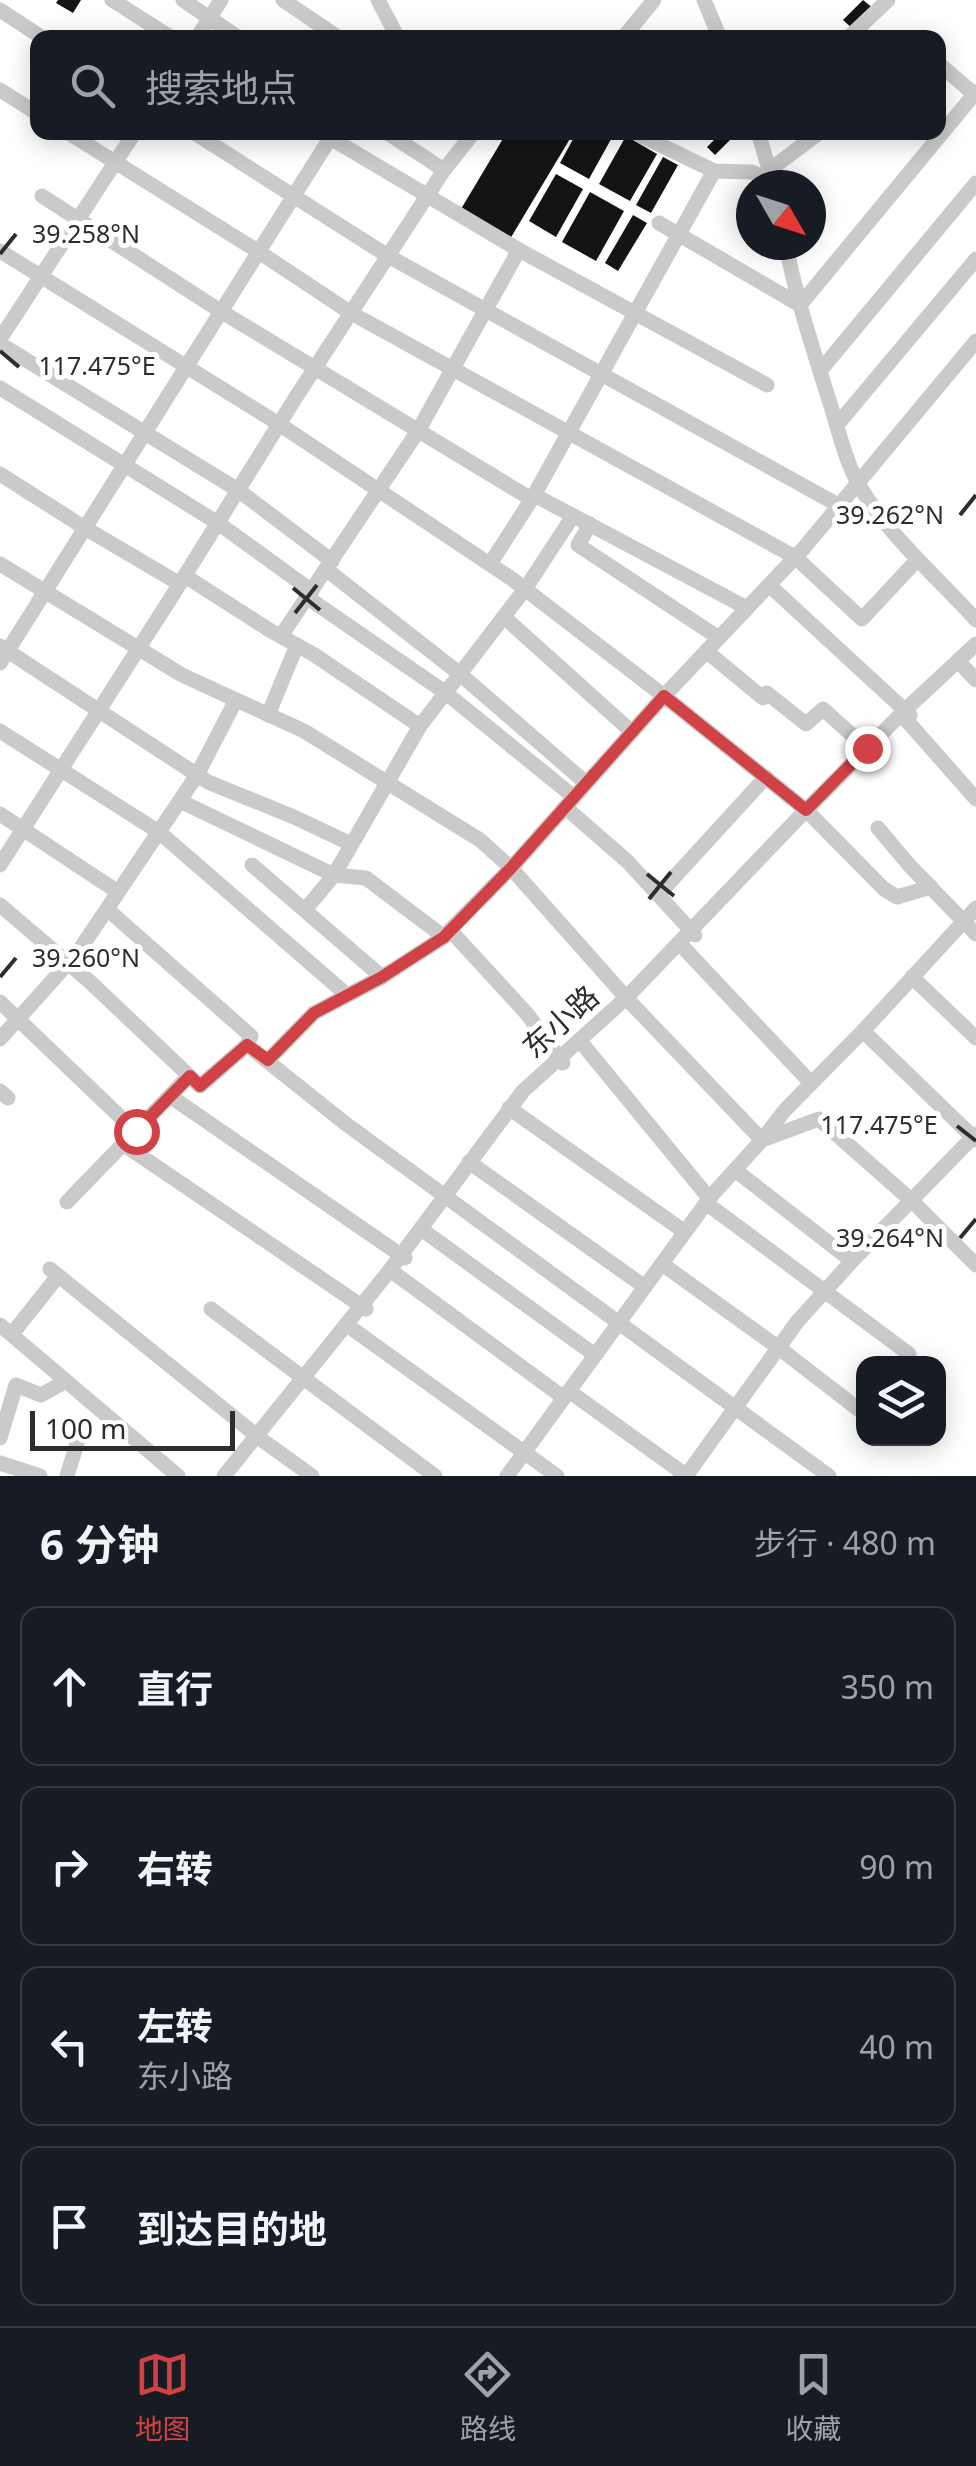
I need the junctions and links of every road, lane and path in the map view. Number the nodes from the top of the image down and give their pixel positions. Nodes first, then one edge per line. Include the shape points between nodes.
1 (112, 0) edge
2 (183, 0) edge
3 (221, 0) edge
4 (283, 0) edge
5 (378, 0) edge
6 (654, 0) edge
7 (704, 0) edge
8 (888, 0) edge
9 (0, 10) edge
10 (209, 18) junction
11 (31, 30) edge
12 (159, 30) edge
13 (201, 30) edge
14 (227, 30) edge
15 (327, 30) edge
16 (393, 30) edge
17 (630, 30) edge
18 (717, 30) edge
19 (856, 30) edge
20 (946, 69) edge
21 (0, 90) edge
22 (975, 93) edge
23 (30, 109) edge
24 (946, 128) edge
25 (79, 140) edge
26 (129, 140) edge
27 (205, 140) edge
28 (325, 140) edge
29 (338, 140) edge
30 (398, 140) edge
31 (453, 140) edge
32 (467, 140) edge
33 (652, 140) edge
34 (760, 140) edge
35 (811, 140) edge
36 (936, 140) edge
37 (460, 149) junction
38 (115, 163) junction
39 (444, 170) junction
40 (769, 170) edge
41 (780, 170) edge
42 (714, 172) junction
43 (736, 172) edge
44 (976, 183) edge
45 (42, 196) dead end
46 (294, 197) junction
47 (428, 197) junction
48 (78, 219) junction
49 (658, 223) dead end
50 (679, 234) junction
51 (520, 250) junction
52 (0, 252) edge
53 (259, 252) junction
54 (388, 256) junction
55 (976, 259) edge
56 (790, 260) edge
57 (40, 277) junction
58 (800, 304) junction
59 (486, 310) junction
60 (222, 312) junction
61 (351, 313) junction
62 (636, 313) junction
63 (0, 341) edge
64 (976, 341) edge
65 (187, 367) junction
66 (314, 369) junction
67 (453, 369) junction
68 (820, 371) junction
69 (602, 374) junction
70 (766, 385) dead end
71 (0, 388) edge
72 (279, 424) junction
73 (837, 426) junction
74 (418, 431) junction
75 (145, 432) junction
76 (569, 433) junction
77 (124, 465) junction
78 (0, 474) edge
79 (858, 484) junction
80 (238, 490) junction
81 (380, 491) junction
82 (534, 497) junction
83 (840, 506) junction
84 (573, 516) junction
85 (218, 523) junction
86 (590, 524) junction
87 (85, 528) junction
88 (795, 557) junction
89 (917, 560) junction
90 (0, 564) edge
91 (490, 564) junction
92 (330, 566) junction
93 (182, 580) junction
94 (769, 585) junction
95 (525, 589) junction
96 (44, 592) junction
97 (310, 594) junction
98 (748, 608) junction
99 (504, 617) junction
100 (976, 620) edge
101 (281, 636) junction
102 (718, 638) junction
103 (976, 644) edge
104 (297, 645) junction
105 (138, 649) junction
106 (706, 651) junction
107 (2, 653) edge
108 (966, 661) edge
109 (460, 674) junction
110 (976, 680) edge
111 (446, 693) junction
112 (664, 696) junction
113 (236, 700) junction
114 (99, 710) junction
115 (268, 714) junction
116 (906, 715) junction
117 (420, 726) junction
118 (0, 731) edge
119 (632, 732) junction
120 (870, 750) junction
121 (61, 770) junction
122 (198, 775) junction
123 (766, 777) junction
124 (387, 781) junction
125 (586, 783) junction
126 (976, 799) edge
127 (180, 801) junction
128 (570, 802) junction
129 (809, 812) junction
130 (0, 814) edge
131 (878, 828) dead end
132 (24, 829) junction
133 (159, 832) junction
134 (351, 844) junction
135 (0, 865) edge
136 (252, 865) dead end
137 (511, 868) junction
138 (334, 875) junction
139 (931, 887) junction
140 (118, 892) junction
141 (658, 895) junction
142 (0, 905) edge
143 (976, 908) edge
144 (107, 910) junction
145 (305, 910) junction
146 (963, 921) junction
147 (447, 934) junction
148 (694, 934) junction
149 (976, 934) edge
150 (682, 946) junction
151 (69, 964) junction
152 (382, 977) junction
153 (912, 977) junction
154 (348, 995) junction
155 (628, 1000) junction
156 (0, 1002) edge
157 (18, 1019) junction
158 (862, 1030) junction
159 (976, 1038) edge
160 (0, 1039) edge
161 (582, 1043) junction
162 (247, 1045) junction
163 (268, 1060) junction
164 (562, 1061) junction
165 (190, 1076) junction
166 (811, 1083) junction
167 (170, 1096) junction
168 (511, 1109) junction
169 (136, 1131) junction
170 (975, 1137) edge
171 (762, 1140) junction
172 (123, 1144) junction
173 (471, 1164) junction
174 (735, 1170) junction
175 (446, 1198) junction
176 (708, 1200) junction
177 (911, 1200) junction
178 (67, 1202) dead end
179 (423, 1230) junction
180 (685, 1232) junction
181 (403, 1257) junction
182 (852, 1261) junction
183 (662, 1264) junction
184 (976, 1265) edge
185 (392, 1272) junction
186 (645, 1287) junction
187 (825, 1292) junction
188 (211, 1308) dead end
189 (364, 1308) junction
190 (619, 1322) junction
191 (349, 1326) junction
192 (6, 1330) edge
193 (779, 1348) junction
194 (596, 1354) junction
195 (909, 1354) dead end
196 (66, 1381) junction
197 (306, 1381) junction
198 (566, 1394) junction
199 (856, 1407) edge
200 (735, 1408) junction
201 (82, 1427) dead end
202 (0, 1438) edge
203 (260, 1438) junction
204 (524, 1452) junction
205 (0, 1463) edge
206 (40, 1476) edge
207 (67, 1476) edge
208 (178, 1476) edge
209 (224, 1476) edge
210 (232, 1476) edge
211 (312, 1476) edge
212 (435, 1476) edge
213 (507, 1476) edge
214 (557, 1476) edge
215 (686, 1476) edge
216 (829, 1476) edge

1 - 12 street
2 - 10 street
3 - 10 street
4 - 15 street
5 - 16 street
6 - 17 street
7 - 18 street
8 - 19 street
9 - 11 street
10 - 13 street
10 - 14 street
20 - 22 street
21 - 23 street
22 - 24 street
25 - 38 street
26 - 38 street
27 - 46 street
28 - 46 street
29 - 47 street
30 - 39 street
31 - 37 street
32 - 37 street
33 - 42 street
34 - 40 street
35 - 41 street
36 - 58 street
37 - 39 street
38 - 48 street
38 - 53 street
39 - 47 street
42 - 43 street
42 - 50 street
44 - 68 street
45 - 48 street
46 - 53 street
46 - 54 street
47 - 51 street
47 - 54 street
48 - 57 street
48 - 60 street
49 - 50 street
50 - 58 street
50 - 62 street
51 - 59 street
51 - 62 street
52 - 57 street
53 - 60 street
53 - 61 street
54 - 59 street
54 - 61 street
55 - 73 street
56 - 58 street
57 - 63 street
57 - 65 street
58 - 68 street
59 - 67 street
59 - 69 street
60 - 65 street
60 - 66 street
61 - 66 street
61 - 67 street
62 - 69 street
62 - 70 street
63 - 75 street
64 - 79 street
65 - 72 street
65 - 75 street
66 - 72 street
66 - 74 street
67 - 74 street
67 - 76 street
68 - 73 street
69 - 76 street
69 - 83 street
71 - 77 street
72 - 80 street
72 - 81 street
73 - 79 street
74 - 81 street
74 - 82 street
75 - 77 street
75 - 80 street
76 - 82 street
76 - 88 street
77 - 85 street
77 - 87 street
78 - 87 street
79 - 83 street
79 - 89 street
80 - 85 street
80 - 92 street
81 - 91 street
81 - 92 street
82 - 84 street
82 - 91 street
83 - 88 street
84 - 86 street
84 - 95 street
85 - 93 street
85 - 97 street
86 - 98 street
86 - 102 street via 578,545
87 - 93 street
87 - 96 street
88 - 89 street via 862,618
88 - 94 street
89 - 100 street
90 - 96 street
91 - 95 street
92 - 97 street
92 - 109 street
93 - 101 street
93 - 105 street
94 - 98 street
94 - 116 street
95 - 99 street
95 - 112 street
96 - 105 street
96 - 107 street
97 - 101 street
97 - 111 street
98 - 102 street
99 - 109 street
99 - 119 street
101 - 104 street
102 - 106 street
103 - 108 street, 东小路
104 - 115 street
104 - 117 street
105 - 113 street
105 - 114 street
106 - 112 street
106 - 120 street via 806,724 823,709
107 - 114 street
108 - 110 street
108 - 116 street, 东小路
109 - 111 street
109 - 125 street
111 - 117 street
111 - 128 street
112 - 119 street
112 - 123 street
113 - 115 street
113 - 122 street
114 - 121 street
114 - 122 street
115 - 124 street
116 - 120 street, 东小路
116 - 126 street
117 - 124 street
118 - 121 street
119 - 125 street
120 - 129 street, 东小路
121 - 132 street
121 - 133 street
122 - 127 street
122 - 134 street
123 - 129 street
123 - 141 street
124 - 134 street
124 - 137 street via 480,840
125 - 128 street
127 - 133 street
127 - 138 street
128 - 137 street
128 - 141 street
129 - 139 street via 897,897
129 - 148 street, 东小路
130 - 132 street
131 - 139 street
132 - 135 street
132 - 140 street
133 - 140 street
133 - 154 street
134 - 138 street
136 - 145 street
137 - 147 street
137 - 155 street
138 - 145 street
138 - 147 street via 366,878
139 - 146 street
140 - 144 street
141 - 148 street
142 - 151 street
143 - 146 street
144 - 151 street
144 - 162 street via 250,1036
145 - 152 street
146 - 149 street
146 - 153 street
147 - 152 street
147 - 164 street via 528,1015
148 - 150 street, 东小路
150 - 155 street, 东小路
150 - 166 street
151 - 157 street
151 - 165 street
152 - 154 street
153 - 158 street
153 - 159 street
154 - 163 street via 314,1013
155 - 161 street, 东小路
155 - 171 street
156 - 157 street
157 - 160 street
157 - 169 street
158 - 166 street
158 - 170 street
161 - 164 street, 东小路
161 - 176 street
162 - 163 street
162 - 165 street via 200,1086
163 - 175 street
164 - 168 street, 东小路
165 - 167 street
166 - 171 street
167 - 169 street
167 - 181 street
168 - 173 street, 东小路
168 - 180 street
169 - 172 street
170 - 177 street
171 - 174 street
171 - 177 street via 820,1119
172 - 178 street
172 - 189 street
173 - 175 street, 东小路
173 - 186 street
174 - 176 street
174 - 182 street
175 - 179 street, 东小路
175 - 190 street
176 - 180 street
176 - 187 street
177 - 182 street
177 - 184 street
179 - 181 street, 东小路
179 - 194 street
180 - 183 street
181 - 185 street, 东小路
182 - 187 street
183 - 186 street
183 - 193 street
185 - 189 street, 东小路
185 - 198 street
186 - 190 street
187 - 193 street
187 - 195 street
188 - 197 street
189 - 191 street, 东小路
190 - 194 street
190 - 200 street
191 - 197 street, 东小路
191 - 204 street
192 - 196 street
192 - 203 street via 54,1273
193 - 199 street
193 - 200 street
194 - 198 street
196 - 202 street via 41,1395 16,1385
196 - 208 street
197 - 203 street, 东小路
197 - 212 street
198 - 204 street
198 - 215 street
200 - 215 street
200 - 216 street
201 - 207 street
203 - 209 street, 东小路
203 - 210 street, 东小路
203 - 211 street
204 - 213 street
204 - 214 street
205 - 206 street

